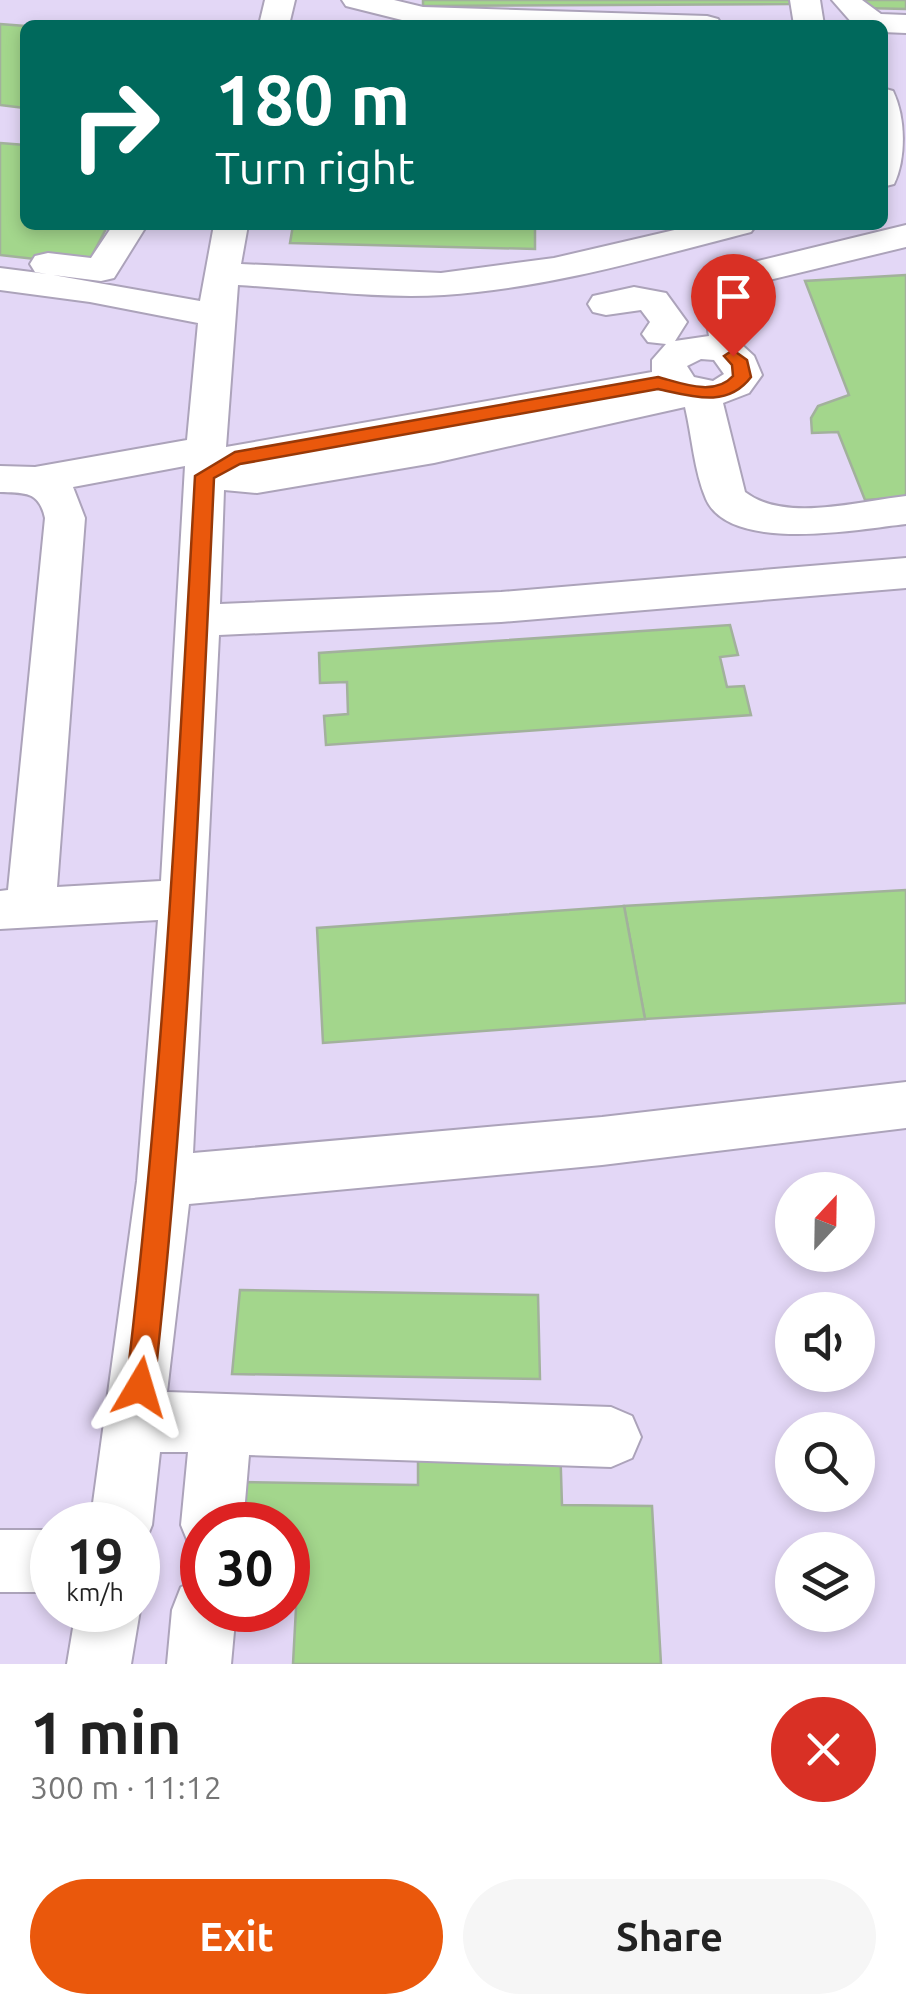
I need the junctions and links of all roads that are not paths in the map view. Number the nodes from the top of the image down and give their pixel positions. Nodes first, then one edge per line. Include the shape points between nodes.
1 (357, 0) edge
2 (847, 0) edge
3 (549, 20) edge
4 (870, 20) edge
5 (888, 119) edge
6 (888, 170) edge
7 (127, 230) edge
8 (230, 230) edge
9 (719, 230) edge
10 (906, 236) edge
11 (0, 259) edge
12 (0, 280) edge
13 (219, 294) junction
14 (606, 304) dead end
15 (669, 361) junction
16 (205, 462) junction
17 (17, 480) edge
18 (906, 510) edge
19 (906, 573) edge
20 (199, 620) junction
21 (184, 898) junction
22 (16, 908) edge
23 (906, 1106) edge
24 (164, 1181) junction
25 (136, 1421) junction
26 (221, 1424) junction
27 (611, 1437) dead end
28 (124, 1502) edge
29 (214, 1502) edge
30 (0, 1561) edge
31 (30, 1561) edge
32 (104, 1632) edge
33 (202, 1632) edge
34 (99, 1664) edge
35 (199, 1664) edge

1 - 3 street via 423,16
2 - 4 street via 856,15
5 - 6 street via 896,148
7 - 11 street via 100,270
8 - 13 street
9 - 13 street via 477,281
10 - 15 street via 730,280 719,309 728,336 722,350 741,364 741,380 728,390
12 - 13 street via 90,291
13 - 16 street
14 - 15 street via 653,302 669,322
15 - 16 street via 658,383
15 - 18 street via 733,507 789,521
16 - 17 street
16 - 20 street
17 - 22 street via 50,485 60,494 64,518
19 - 20 street via 501,608
20 - 21 street
21 - 22 street
21 - 24 street
23 - 24 street
24 - 25 street
25 - 26 street
25 - 28 street
26 - 27 street
26 - 29 street
30 - 31 street
32 - 34 street
33 - 35 street

